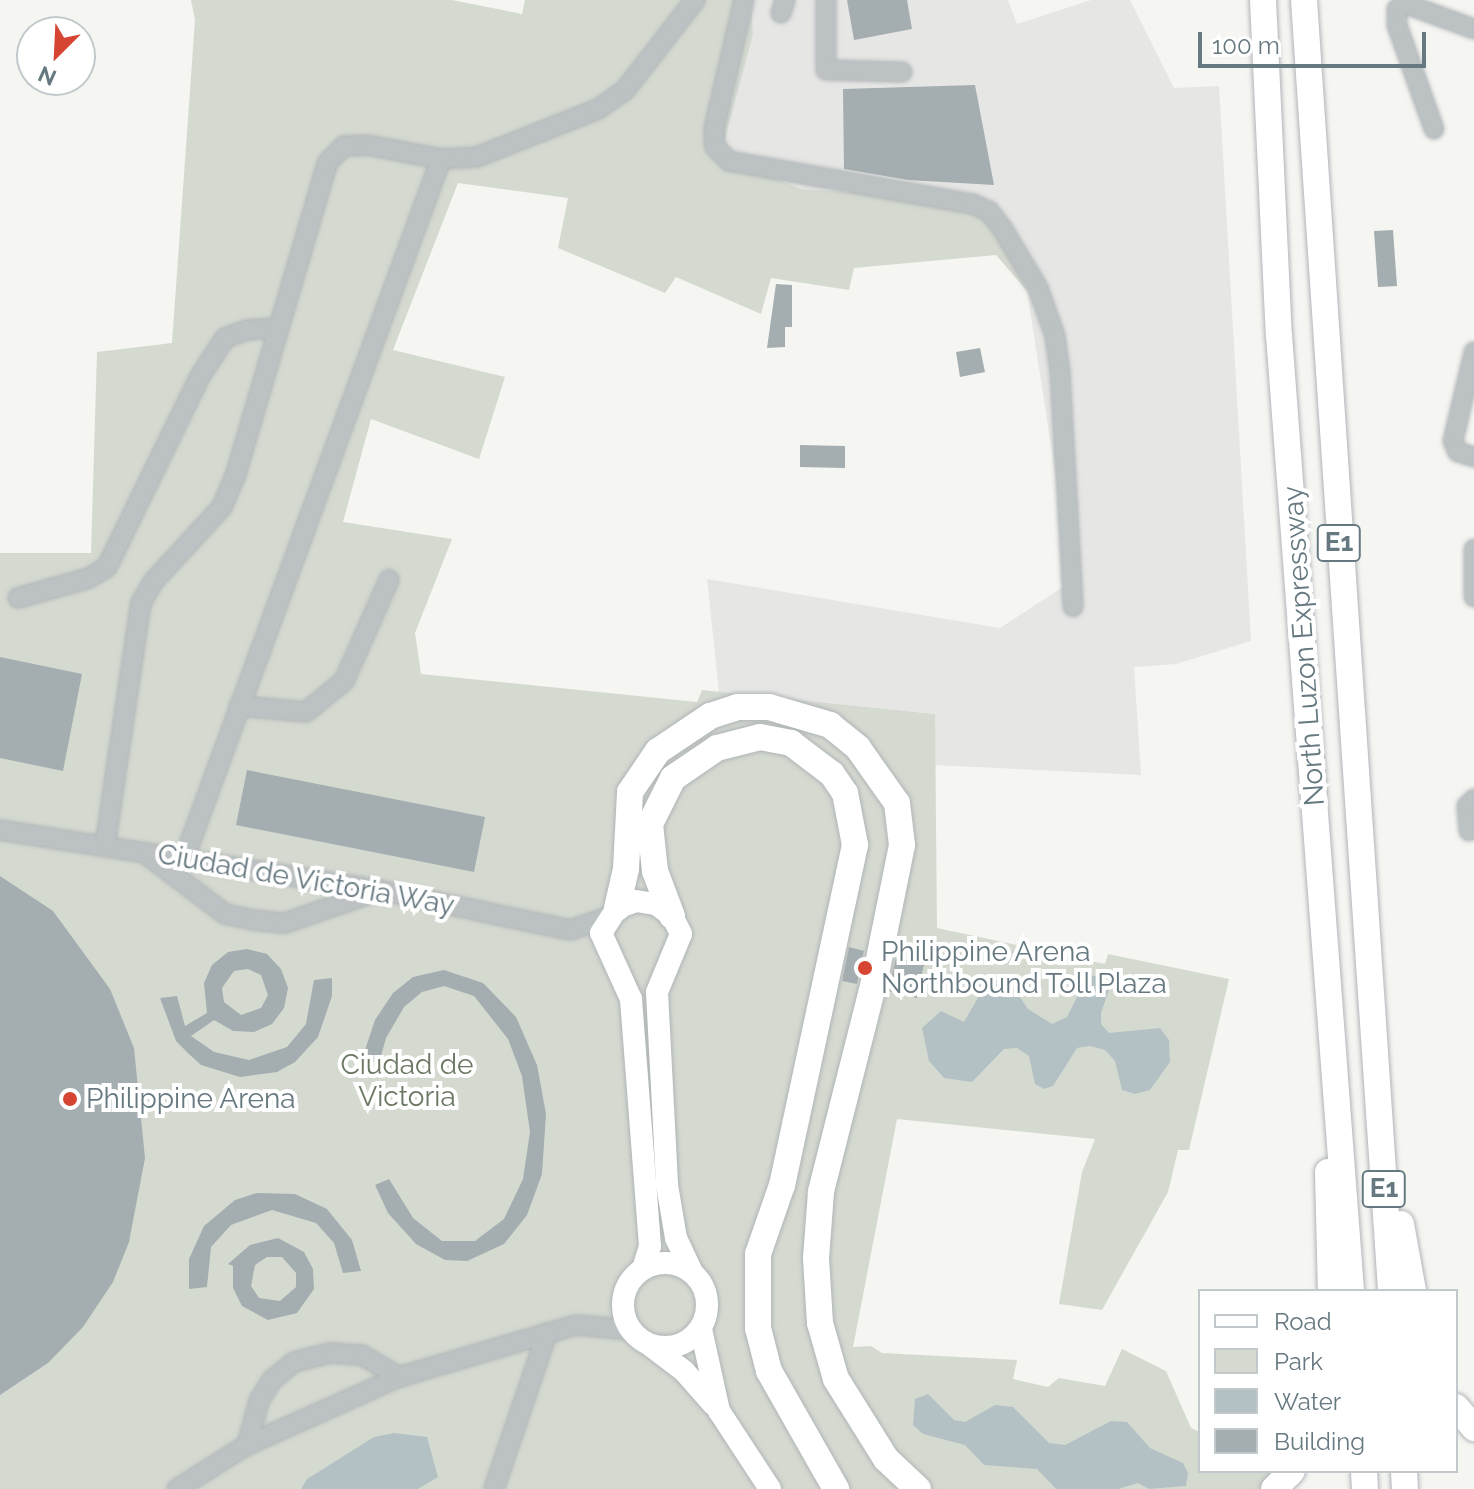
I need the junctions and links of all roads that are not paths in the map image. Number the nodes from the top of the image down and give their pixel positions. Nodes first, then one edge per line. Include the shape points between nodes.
1 (695, 0) edge
2 (744, 0) edge
3 (826, 0) edge
4 (1263, 0) edge
5 (1304, 0) edge
6 (1474, 29) edge
7 (902, 72) dead end
8 (1434, 129) dead end
9 (441, 159) junction
10 (279, 328) junction
11 (1474, 352) edge
12 (1474, 457) edge
13 (1474, 549) edge
14 (389, 580) dead end
15 (1474, 597) edge
16 (18, 598) dead end
17 (1073, 607) dead end
18 (239, 706) junction
19 (1474, 799) edge
20 (0, 830) edge
21 (1469, 831) dead end
22 (105, 846) junction
23 (144, 853) junction
24 (184, 859) junction
25 (379, 890) junction
26 (613, 913) junction
27 (672, 916) junction
28 (1334, 1052) junction
29 (1376, 1087) junction
30 (643, 1269) junction
31 (692, 1272) junction
32 (1331, 1289) edge
33 (1351, 1289) edge
34 (1391, 1289) edge
35 (1413, 1289) edge
36 (701, 1329) junction
37 (547, 1333) junction
38 (640, 1337) junction
39 (399, 1377) junction
40 (1458, 1409) edge
41 (719, 1411) junction
42 (1474, 1428) edge
43 (247, 1445) junction
44 (1290, 1473) edge
45 (177, 1489) edge
46 (494, 1489) edge
47 (770, 1489) edge
48 (836, 1489) edge
49 (918, 1489) edge
50 (1274, 1489) edge

1 - 9 street via 625,90 598,109 477,157
2 - 17 street via 714,129 715,147 729,161 973,204 989,211 1038,288 1055,336 1060,372
3 - 7 street via 826,70
4 - 28 highway, North Luzon Expressway / E1 via 1279,335
5 - 29 highway, North Luzon Expressway / E1
6 - 8 street via 1406,4 1397,9 1397,25
9 - 10 street via 367,145 344,146 328,162
9 - 18 street
10 - 16 street via 225,338 199,378 107,567 89,578
10 - 22 street via 222,507 153,582 141,603
11 - 12 street via 1453,445
13 - 15 street
14 - 18 street via 344,681 306,712
18 - 24 street
19 - 21 street via 1467,806
20 - 22 street, Ciudad de Victoria Way
22 - 23 street, Ciudad de Victoria Way
23 - 24 street, Ciudad de Victoria Way
23 - 25 street via 225,914 254,920 285,923
24 - 25 street, Ciudad de Victoria Way
25 - 26 street, Ciudad de Victoria Way via 571,930
26 - 27 main road via 646,901
26 - 30 main road via 601,933 631,999 650,1246
26 - 49 highway via 626,869 630,792 658,751 710,716 737,707 769,707 830,725 858,748 897,803 902,845 876,974 821,1192 816,1258 820,1323 836,1379 886,1459
27 - 31 main road via 681,934 657,992 667,1185 676,1238
27 - 48 highway via 655,871 650,824 673,778 717,748 760,737 791,743 832,774 845,793 855,845 782,1185 758,1254 758,1328 769,1371
28 - 32 highway via 1326,1214
28 - 33 highway, North Luzon Expressway / E1
29 - 34 highway, North Luzon Expressway / E1
29 - 35 highway
30 - 31 main road via 664,1263
30 - 38 main road via 630,1282 623,1301
31 - 36 main road via 707,1297
36 - 38 main road via 678,1345
36 - 41 main road
37 - 38 street via 576,1325
37 - 39 street
37 - 46 street
38 - 41 main road via 684,1371
39 - 43 street
39 - 43 street via 362,1355 330,1353 294,1362 272,1380 259,1401
40 - 42 highway
41 - 47 main road
43 - 45 street
44 - 50 highway

